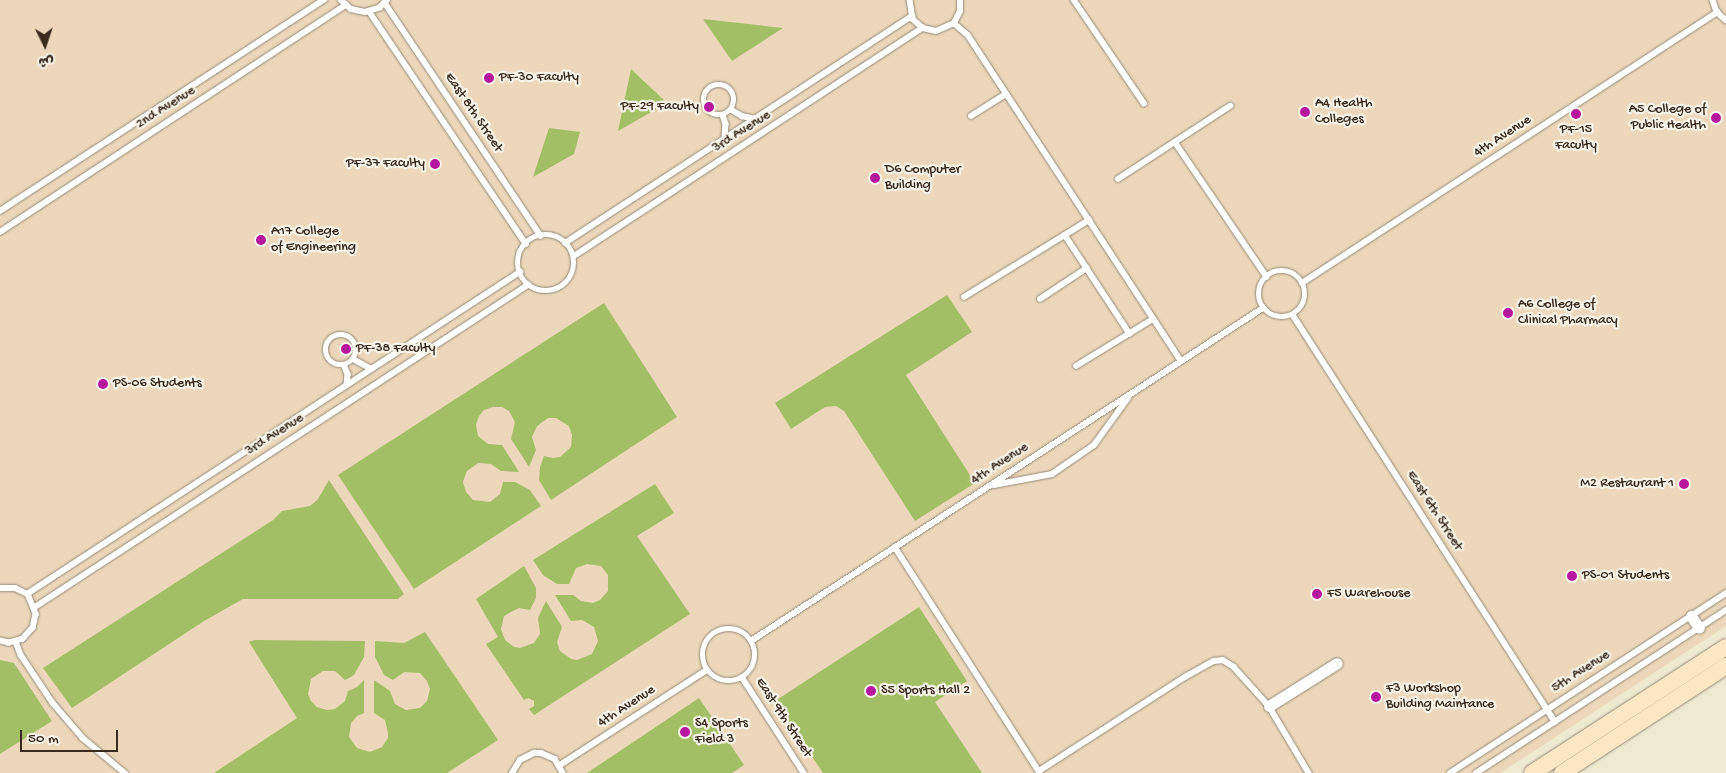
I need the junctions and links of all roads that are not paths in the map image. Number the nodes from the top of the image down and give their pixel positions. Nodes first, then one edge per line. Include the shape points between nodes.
1 (324, 0) edge
2 (341, 0) edge
3 (910, 0) edge
4 (1074, 0) edge
5 (1713, 0) edge
6 (961, 1) edge
7 (386, 2) edge
8 (346, 5) junction
9 (370, 12) junction
10 (1717, 12) junction
11 (912, 16) junction
12 (1726, 20) edge
13 (954, 23) junction
14 (923, 28) junction
15 (1006, 94) junction
16 (1144, 103) dead end
17 (1230, 106) dead end
18 (732, 110) junction
19 (723, 115) junction
20 (971, 116) dead end
21 (756, 119) junction
22 (725, 139) junction
23 (1175, 142) junction
24 (1118, 179) dead end
25 (0, 211) edge
26 (1089, 220) junction
27 (0, 232) edge
28 (1065, 235) junction
29 (541, 236) junction
30 (566, 243) junction
31 (526, 244) junction
32 (574, 256) junction
33 (1087, 268) junction
34 (520, 272) junction
35 (1267, 278) junction
36 (1302, 283) junction
37 (528, 285) junction
38 (964, 297) dead end
39 (1040, 299) dead end
40 (1264, 308) junction
41 (1293, 315) junction
42 (1154, 319) junction
43 (1130, 334) junction
44 (353, 359) junction
45 (1181, 361) junction
46 (344, 365) junction
47 (1076, 366) dead end
48 (372, 369) junction
49 (347, 385) junction
50 (1131, 394) junction
51 (990, 486) junction
52 (895, 547) junction
53 (0, 588) edge
54 (1726, 593) edge
55 (27, 594) junction
56 (35, 607) junction
57 (1726, 610) edge
58 (1691, 616) junction
59 (1699, 628) junction
60 (751, 641) junction
61 (0, 642) edge
62 (16, 642) junction
63 (1726, 647) edge
64 (1336, 663) dead end
65 (1726, 666) edge
66 (707, 670) junction
67 (742, 677) junction
68 (1269, 706) junction
69 (1547, 710) junction
70 (1555, 722) junction
71 (560, 765) junction
72 (1039, 772) edge
73 (125, 773) edge
74 (512, 773) edge
75 (563, 773) edge
76 (804, 773) edge
77 (1309, 773) edge
78 (1450, 773) edge
79 (1476, 773) edge
80 (1532, 773) edge
81 (1562, 773) edge

1 - 25 lane, 2nd Avenue
2 - 8 lane
3 - 11 lane
4 - 16 lane
5 - 10 lane
6 - 13 lane
7 - 9 lane
7 - 29 lane, East 8th Street
8 - 9 lane
8 - 27 lane, 2nd Avenue
9 - 31 lane
10 - 12 lane
10 - 36 lane, 4th Avenue
11 - 14 lane
11 - 21 lane, 3rd Avenue
13 - 14 lane via 936,31
13 - 15 lane via 968,36
14 - 32 lane, 3rd Avenue
15 - 20 lane
15 - 26 lane
17 - 23 lane
18 - 19 lane
18 - 19 lane via 735,100 731,90 722,85 711,87 705,96 705,106 712,114
18 - 21 lane
19 - 22 lane
21 - 22 lane, 3rd Avenue
22 - 30 lane, 3rd Avenue
23 - 24 lane
23 - 35 lane
26 - 28 lane
26 - 42 lane
28 - 33 lane
28 - 38 lane
29 - 30 lane via 553,236
29 - 31 lane
30 - 32 lane
31 - 34 lane via 519,257
32 - 37 lane via 574,270 561,287 547,292
33 - 39 lane
33 - 43 lane
34 - 37 lane
34 - 48 lane, 3rd Avenue
35 - 36 lane via 1285,272
35 - 40 lane via 1262,282 1259,295
36 - 41 lane via 1304,300
37 - 56 lane, 3rd Avenue
40 - 41 lane via 1273,316
40 - 45 lane, 4th Avenue
41 - 69 lane, East 6th Street
42 - 43 lane
42 - 45 lane
43 - 47 lane
44 - 46 lane
44 - 46 lane via 354,343 343,335 333,337 326,345 327,356 334,364
44 - 48 lane
45 - 50 lane, 4th Avenue
46 - 49 lane via 348,374
48 - 49 lane, 3rd Avenue
49 - 55 lane, 3rd Avenue
50 - 51 lane, 4th Avenue
50 - 51 lane via 1094,445 1052,474
51 - 52 lane, 4th Avenue
52 - 60 lane, 4th Avenue
52 - 72 lane
53 - 55 lane via 15,588
54 - 58 lane, 5th Avenue
55 - 56 lane
56 - 62 lane via 33,628
57 - 59 lane, 5th Avenue
58 - 59 street
58 - 69 lane, 5th Avenue
59 - 70 lane, 5th Avenue
60 - 66 lane via 746,635 732,630 715,634 704,648
60 - 67 lane via 754,662
61 - 62 lane
62 - 73 lane via 53,703 83,738
63 - 80 main road
64 - 68 street
65 - 81 main road
66 - 67 lane via 726,681
66 - 71 lane, 4th Avenue
67 - 76 lane, East 9th Street
68 - 72 lane via 1234,667 1223,660 1214,661
68 - 77 lane
69 - 70 lane, East 6th Street
69 - 78 lane, 5th Avenue
70 - 79 lane, 5th Avenue
71 - 74 lane via 548,755 534,753 520,760
71 - 75 lane

